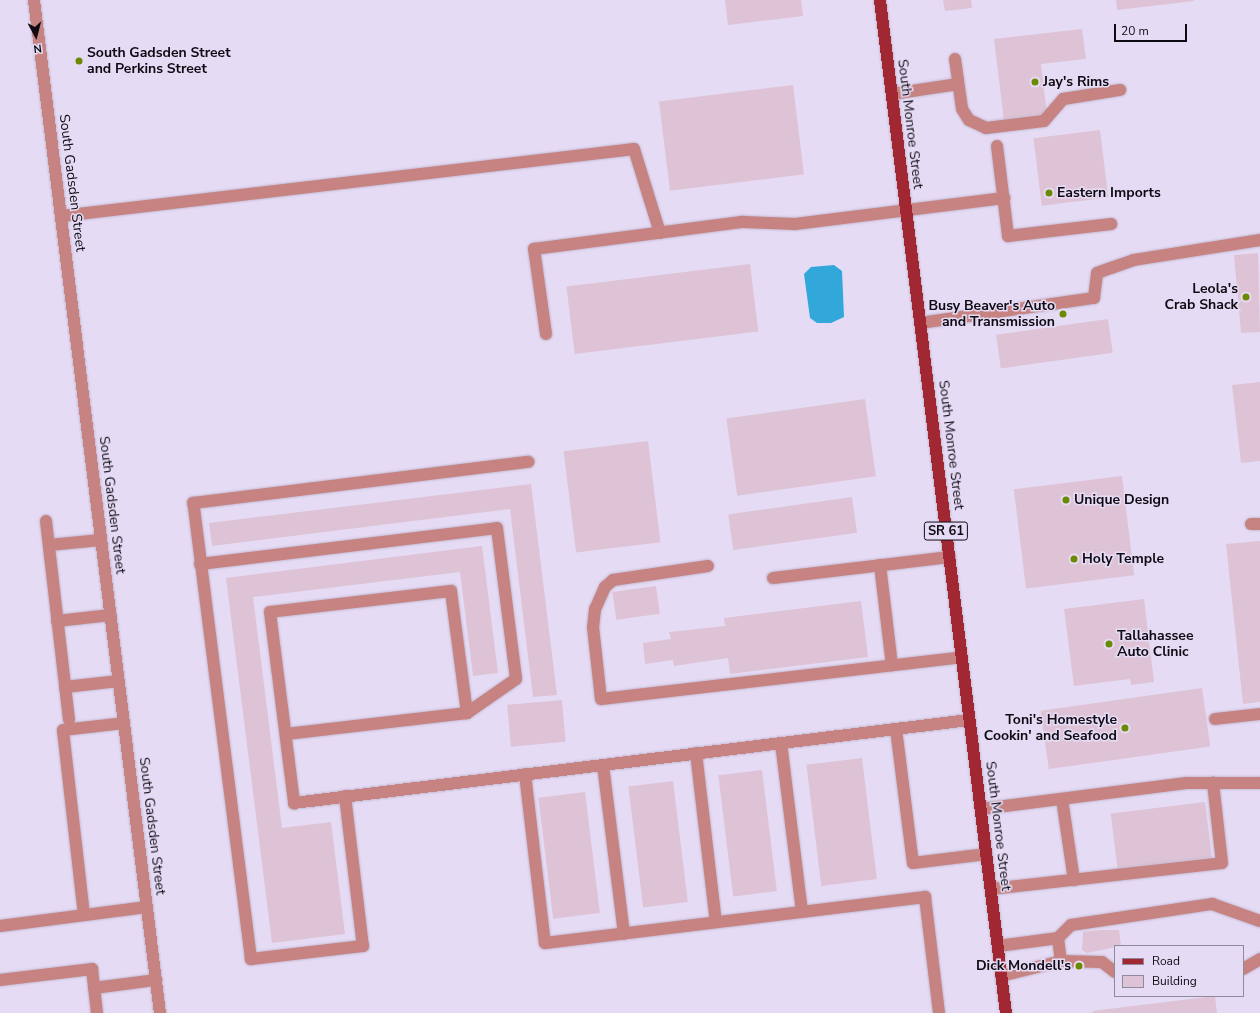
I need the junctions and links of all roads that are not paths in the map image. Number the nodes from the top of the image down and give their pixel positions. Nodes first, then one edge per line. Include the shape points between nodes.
1 (34, 0) edge
2 (880, 0) edge
3 (954, 59) dead end
4 (958, 84) junction
5 (1120, 90) dead end
6 (892, 94) junction
7 (997, 146) dead end
8 (1004, 198) junction
9 (906, 209) junction
10 (61, 216) junction
11 (1111, 224) dead end
12 (660, 233) junction
13 (1260, 240) edge
14 (920, 323) junction
15 (546, 334) dead end
16 (529, 462) dead end
17 (46, 521) dead end
18 (101, 540) junction
19 (48, 545) junction
20 (950, 557) junction
21 (200, 564) junction
22 (708, 566) dead end
23 (880, 566) junction
24 (773, 578) dead end
25 (111, 615) junction
26 (58, 621) junction
27 (962, 657) junction
28 (892, 665) junction
29 (119, 681) junction
30 (65, 687) junction
31 (467, 713) junction
32 (1260, 714) edge
33 (1215, 718) dead end
34 (69, 720) dead end
35 (970, 720) junction
36 (124, 723) junction
37 (896, 729) junction
38 (286, 734) junction
39 (781, 743) junction
40 (696, 753) junction
41 (603, 765) junction
42 (525, 774) junction
43 (1213, 783) junction
44 (1260, 783) edge
45 (345, 796) junction
46 (1062, 798) junction
47 (981, 809) junction
48 (986, 854) junction
49 (1074, 880) junction
50 (991, 889) junction
51 (147, 907) junction
52 (802, 912) junction
53 (84, 915) junction
54 (1260, 921) edge
55 (716, 922) junction
56 (0, 926) edge
57 (624, 934) junction
58 (1058, 938) junction
59 (998, 946) junction
60 (1260, 959) edge
61 (1061, 961) junction
62 (1244, 968) edge
63 (1114, 971) edge
64 (1001, 976) junction
65 (0, 980) edge
66 (156, 980) junction
67 (94, 988) junction
68 (97, 1013) edge
69 (160, 1013) edge
70 (939, 1013) edge
71 (1006, 1013) edge

1 - 10 street, South Gadsden Street
2 - 6 main road, South Monroe Street / SR 61
3 - 4 street
4 - 5 street via 962,109 969,120 986,128 1044,121 1063,99
4 - 6 street
6 - 9 main road, South Monroe Street / SR 61
7 - 8 street
8 - 9 street
8 - 11 street via 1008,236
9 - 12 street via 795,224 743,222
9 - 14 main road, South Monroe Street / SR 61
10 - 12 street via 634,149
10 - 18 street, South Gadsden Street
12 - 15 street via 534,248
13 - 14 street via 1134,260 1111,268 1097,273 1094,298
14 - 20 main road, South Monroe Street / SR 61
16 - 21 street via 192,503
17 - 19 street
18 - 19 street
18 - 25 street, South Gadsden Street
19 - 26 street
20 - 23 street
20 - 27 main road, South Monroe Street / SR 61
21 - 31 street via 497,528 516,679
21 - 45 street via 251,959 363,946
22 - 28 street via 613,580 605,588 595,609 593,627 601,699
23 - 24 street
23 - 28 street
25 - 26 street
25 - 29 street, South Gadsden Street
26 - 30 street
27 - 28 street
27 - 35 main road, South Monroe Street / SR 61
29 - 30 street
29 - 36 street, South Gadsden Street
30 - 34 street
31 - 38 street
31 - 38 street via 451,591 270,612
32 - 33 street
35 - 37 street
35 - 47 main road, South Monroe Street / SR 61
36 - 51 street, South Gadsden Street
36 - 53 street via 63,730
37 - 39 street
37 - 48 street via 913,863
38 - 45 street via 294,803
39 - 40 street
39 - 52 street
40 - 41 street
40 - 55 street
41 - 42 street
41 - 57 street
42 - 45 street
42 - 57 street via 545,943
43 - 44 street
43 - 46 street via 1186,783
43 - 49 street via 1222,862
46 - 47 street
46 - 49 street
47 - 48 main road, South Monroe Street / SR 61
48 - 50 main road, South Monroe Street / SR 61
49 - 50 street
50 - 59 main road, South Monroe Street / SR 61
51 - 53 street
51 - 66 street, South Gadsden Street
52 - 55 street
52 - 70 street via 925,897
53 - 56 street
54 - 58 street via 1212,904 1071,925
55 - 57 street
58 - 59 street
58 - 61 street
59 - 64 main road, South Monroe Street / SR 61
60 - 62 street
61 - 63 street via 1102,962
61 - 64 street
64 - 71 main road, South Monroe Street / SR 61
65 - 67 street via 92,969
66 - 67 street
66 - 69 street, South Gadsden Street
67 - 68 street

